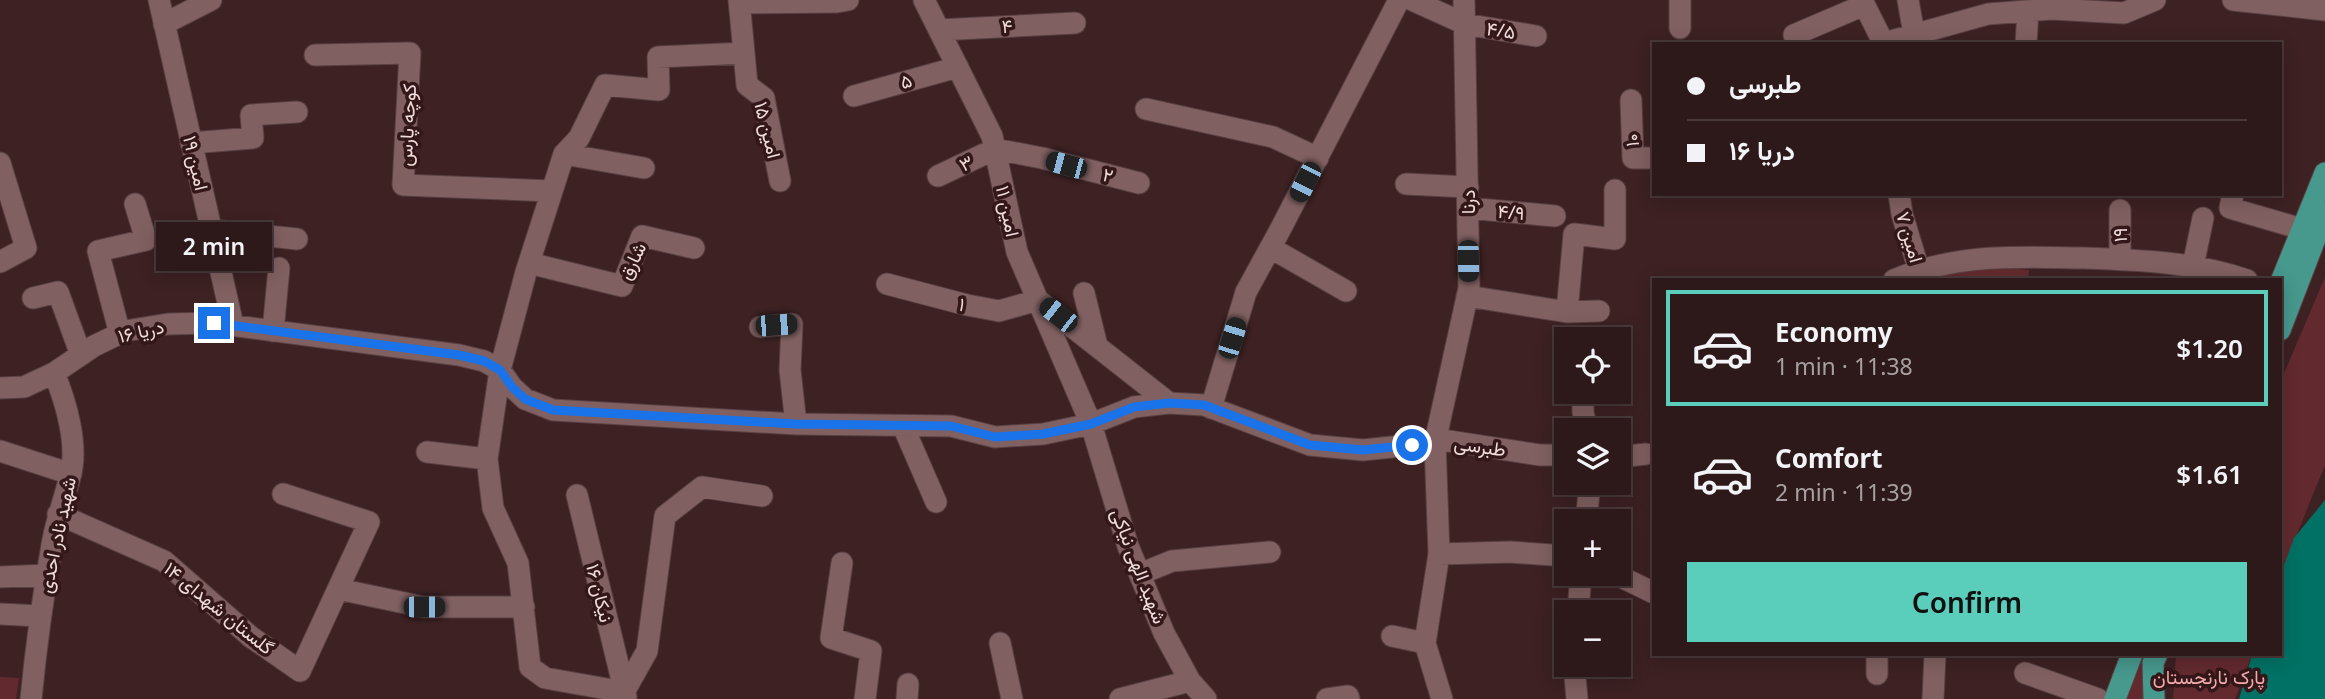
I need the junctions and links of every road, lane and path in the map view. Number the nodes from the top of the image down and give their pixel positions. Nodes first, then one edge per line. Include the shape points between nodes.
1 (159, 0) edge
2 (211, 0) edge
3 (848, 0) edge
4 (924, 0) edge
5 (1399, 0) edge
6 (1412, 0) edge
7 (1464, 0) edge
8 (1680, 0) edge
9 (1908, 0) edge
10 (2155, 0) edge
11 (2233, 0) edge
12 (740, 2) edge
13 (1863, 2) edge
14 (2002, 6) edge
15 (2325, 10) edge
16 (2028, 11) junction
17 (1076, 23) dead end
18 (164, 24) junction
19 (1465, 24) junction
20 (1680, 28) dead end
21 (939, 30) junction
22 (1914, 34) junction
23 (1794, 35) dead end
24 (1536, 36) dead end
25 (1883, 42) edge
26 (1887, 42) edge
27 (2026, 42) edge
28 (744, 53) junction
29 (315, 55) dead end
30 (958, 67) junction
31 (854, 96) dead end
32 (1631, 100) dead end
33 (1146, 109) dead end
34 (297, 112) dead end
35 (191, 143) junction
36 (995, 149) junction
37 (564, 154) junction
38 (1318, 158) junction
39 (1652, 158) edge
40 (0, 163) edge
41 (644, 168) dead end
42 (2325, 173) edge
43 (938, 176) dead end
44 (780, 181) dead end
45 (1139, 183) dead end
46 (1406, 184) dead end
47 (1615, 190) dead end
48 (552, 191) junction
49 (1899, 196) edge
50 (2233, 196) edge
51 (1468, 198) junction
52 (135, 204) dead end
53 (2120, 210) dead end
54 (2325, 213) edge
55 (1555, 216) dead end
56 (2203, 218) dead end
57 (2302, 229) junction
58 (212, 230) junction
59 (297, 239) dead end
60 (694, 248) dead end
61 (1271, 248) junction
62 (2120, 259) junction
63 (0, 262) edge
64 (529, 263) junction
65 (2193, 267) junction
66 (279, 268) dead end
67 (2145, 270) edge
68 (1921, 275) edge
69 (2239, 278) edge
70 (2282, 279) edge
71 (887, 284) dead end
72 (1346, 291) dead end
73 (1084, 293) dead end
74 (1467, 296) junction
75 (33, 298) dead end
76 (1038, 300) junction
77 (1599, 311) dead end
78 (1567, 312) junction
79 (233, 325) junction
80 (2282, 325) edge
81 (760, 327) dead end
82 (273, 331) junction
83 (120, 334) junction
84 (1097, 346) junction
85 (81, 355) junction
86 (500, 370) junction
87 (54, 373) junction
88 (1, 391) edge
89 (1169, 403) junction
90 (1211, 408) junction
91 (796, 424) junction
92 (1091, 424) junction
93 (904, 426) junction
94 (1436, 442) junction
95 (0, 451) edge
96 (427, 452) dead end
97 (1651, 452) edge
98 (1631, 455) edge
99 (1554, 456) edge
100 (487, 459) junction
101 (71, 474) junction
102 (283, 494) dead end
103 (577, 495) dead end
104 (762, 496) dead end
105 (936, 502) dead end
106 (58, 514) junction
107 (1270, 552) dead end
108 (1439, 554) junction
109 (1554, 555) edge
110 (842, 563) dead end
111 (1140, 574) junction
112 (47, 575) junction
113 (0, 577) edge
114 (1631, 582) edge
115 (338, 589) junction
116 (1652, 592) edge
117 (524, 607) junction
118 (0, 614) edge
119 (40, 615) junction
120 (1392, 636) dead end
121 (1000, 643) dead end
122 (1425, 643) junction
123 (1935, 656) edge
124 (2131, 656) edge
125 (2155, 659) edge
126 (2025, 673) dead end
127 (1575, 677) edge
128 (1190, 681) junction
129 (625, 695) edge
130 (31, 699) edge
131 (865, 699) edge
132 (1012, 699) edge
133 (1120, 699) edge
134 (1206, 699) edge
135 (1327, 699) edge
136 (1349, 699) edge
137 (1442, 699) edge
138 (1577, 699) edge
139 (1933, 699) edge
140 (2098, 699) edge
141 (2115, 699) edge
142 (2154, 699) edge

1 - 18 street, امین ۱۹
2 - 18 street
3 - 12 street
4 - 21 street, امین ۱۱
5 - 38 street
6 - 19 street, ۴/۵
7 - 19 street, درنا
8 - 20 street
9 - 22 street
10 - 16 street via 2124,13
11 - 15 street
12 - 28 street, امین ۱۵
13 - 23 street
13 - 25 street
14 - 16 street
14 - 22 street
16 - 27 street
17 - 21 street, ۴
18 - 35 street, امین ۱۹
19 - 24 street, ۴/۵
19 - 51 street, درنا
21 - 30 street, امین ۱۱
22 - 26 street
28 - 37 street via 657,57 659,90 605,85 579,138
28 - 44 street, امین ۱۵ via 747,85 764,98
29 - 48 street, کوچه پارس via 410,53 403,185
30 - 31 street, ۵
30 - 36 street, امین ۱۱
32 - 39 street, ۱۰ via 1633,158
33 - 38 street via 1273,137
34 - 35 street via 251,115 253,138
35 - 58 street, امین ۱۹
36 - 43 street, ۳
36 - 45 street, ۲
36 - 76 street, امین ۱۱ via 1017,252
37 - 41 street
37 - 48 street
38 - 61 street
40 - 63 street via 26,248
42 - 57 main road
46 - 51 street, ۴/۹
47 - 78 street via 1615,239 1574,234
48 - 64 street
49 - 68 street, امین ۷
50 - 57 street via 2230,208
51 - 55 street, ۴/۹
51 - 74 street, درنا
52 - 83 street via 146,240 99,251
53 - 62 street, ۱۹
54 - 80 main road
56 - 65 street
57 - 70 main road
58 - 59 street
58 - 79 street, امین ۱۹
60 - 64 street, شارق via 642,236 622,286
61 - 72 street
61 - 90 street via 1246,292
62 - 67 street
62 - 68 street via 1993,256
64 - 86 street
65 - 67 street
65 - 69 street
66 - 82 street
71 - 76 street, ۱ via 999,311
73 - 84 street
74 - 78 street
74 - 94 street, درنا
75 - 85 street via 58,292
76 - 84 street
76 - 92 street, امین ۱۱
77 - 78 street
79 - 82 street, دریا ۱۶
79 - 83 street, دریا ۱۶ via 168,324
81 - 91 street via 792,324 790,370
82 - 86 street, دریا ۱۶ via 459,355
83 - 85 street, دریا ۱۶
84 - 89 street
85 - 87 street, دریا ۱۶
86 - 91 street, طبرسی via 525,399 553,410
86 - 100 street
87 - 88 street, دریا ۱۶ via 24,387
87 - 101 street, شهید نادر احدی via 71,432
89 - 90 street, طبرسی
89 - 92 street, طبرسی via 1134,407
90 - 94 street, طبرسی via 1310,445 1363,450
91 - 93 street, طبرسی
92 - 93 street, طبرسی via 995,437 951,426
92 - 111 street, شهید الهی نیاکی
93 - 105 street
94 - 99 street, طبرسی
94 - 108 street, درنا
95 - 101 street
96 - 100 street
97 - 98 street
100 - 117 street via 493,509 518,563
101 - 106 street, شهید نادر احدی
102 - 115 street via 369,522
103 - 129 street, نیکان ۱۶
104 - 129 street via 702,487 665,516 647,651
106 - 112 street, شهید نادر احدی
106 - 115 street, گلستان شهدای ۱۴ via 164,561 251,637 300,671
107 - 111 street via 1172,561
108 - 109 street
108 - 122 street, درنا
110 - 131 street via 831,638 871,650
111 - 128 street, شهید الهی نیاکی
112 - 113 street
112 - 119 street, شهید نادر احدی
114 - 116 street
115 - 117 street via 424,607
117 - 129 street via 530,667 545,678
118 - 119 street
119 - 130 street, شهید نادر احدی
120 - 122 street
121 - 132 street
122 - 137 street
123 - 139 street
124 - 141 main road
125 - 142 main road
126 - 140 street
127 - 138 street
128 - 133 street
128 - 134 street, شهید الهی نیاکی
135 - 136 street

